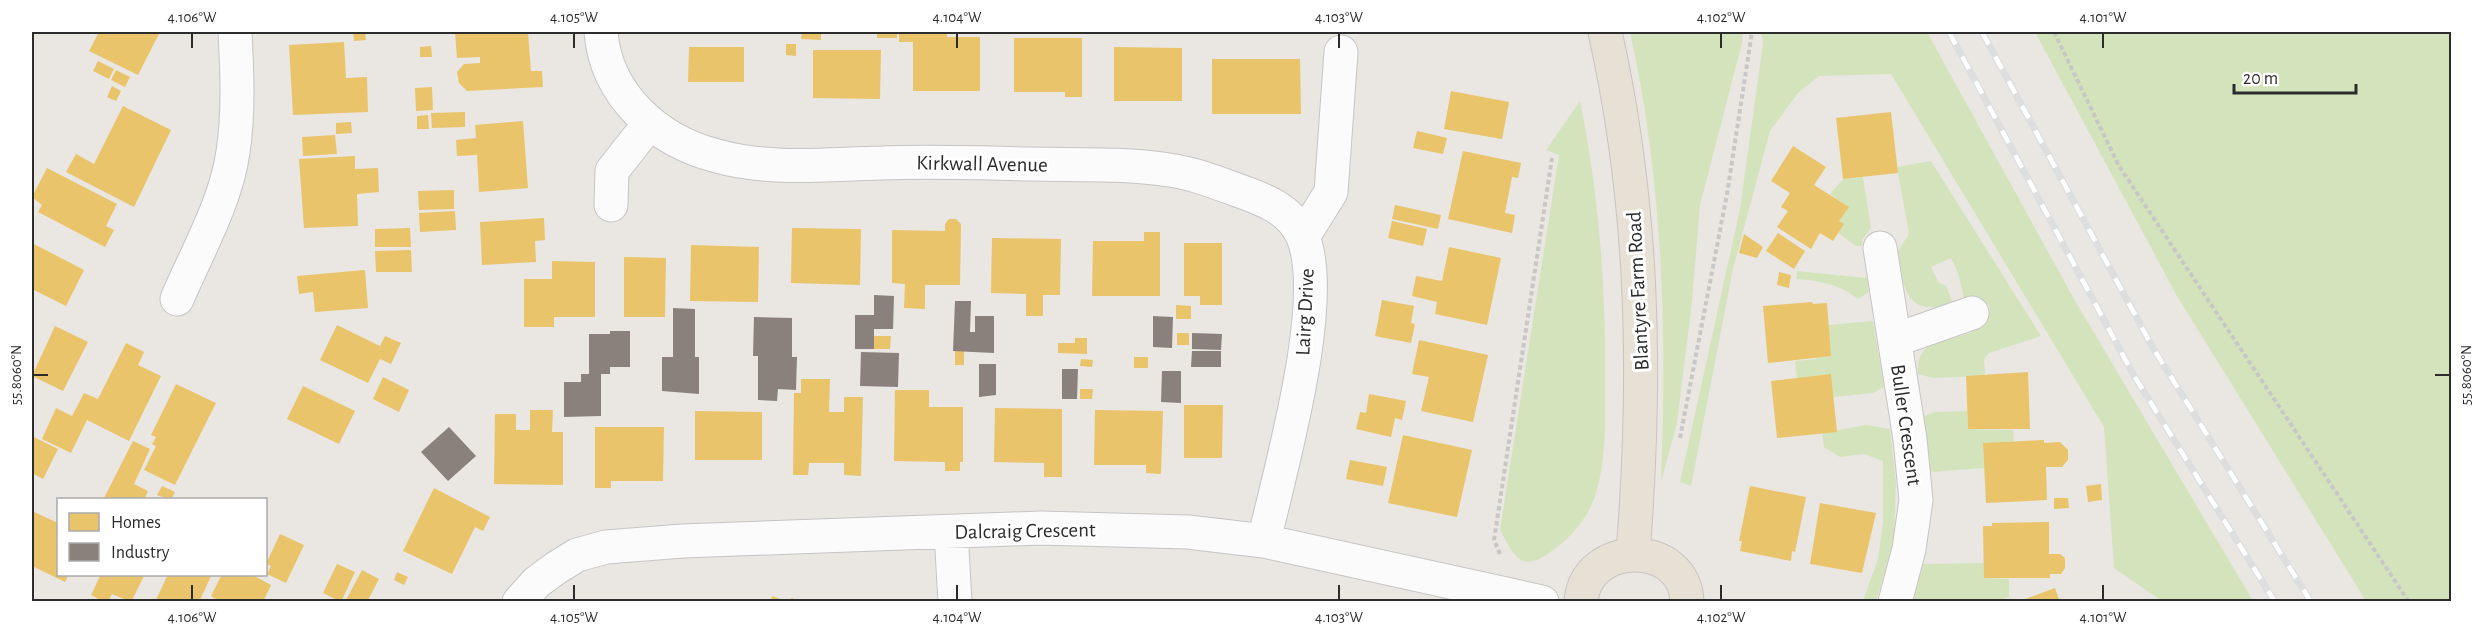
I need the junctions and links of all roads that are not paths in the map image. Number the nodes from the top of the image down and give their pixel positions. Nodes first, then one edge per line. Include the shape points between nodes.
1 (235, 32) edge
2 (601, 32) edge
3 (1605, 32) edge
4 (1341, 52) dead end
5 (649, 124) junction
6 (611, 205) dead end
7 (1302, 237) junction
8 (1880, 248) dead end
9 (177, 299) dead end
10 (1972, 313) dead end
11 (1894, 340) junction
12 (951, 532) junction
13 (1264, 541) junction
14 (1633, 554) junction
15 (1530, 599) edge
16 (519, 602) edge
17 (955, 602) edge
18 (1581, 602) edge
19 (1687, 602) edge
20 (1895, 602) edge

1 - 9 street via 238,96 233,154 218,203
2 - 5 street, Kirkwall Avenue via 615,79
3 - 14 main road, Blantyre Farm Road via 1627,148 1639,269 1641,424
4 - 7 street, Lairg Drive via 1331,192
5 - 6 street via 612,171
5 - 7 street, Kirkwall Avenue via 693,148 760,165 989,163 1170,170 1267,201 1293,220
7 - 13 street, Lairg Drive via 1310,267 1304,355
8 - 11 street, Buller Crescent
10 - 11 street
11 - 20 street, Buller Crescent via 1916,500 1909,549
12 - 13 street, Dalcraig Crescent via 1113,529
12 - 16 street, Dalcraig Crescent via 606,547 577,555 556,568
12 - 17 street
13 - 15 street, Dalcraig Crescent
14 - 18 main road via 1616,556 1600,565 1589,578
14 - 19 main road via 1652,556 1668,565 1680,579

